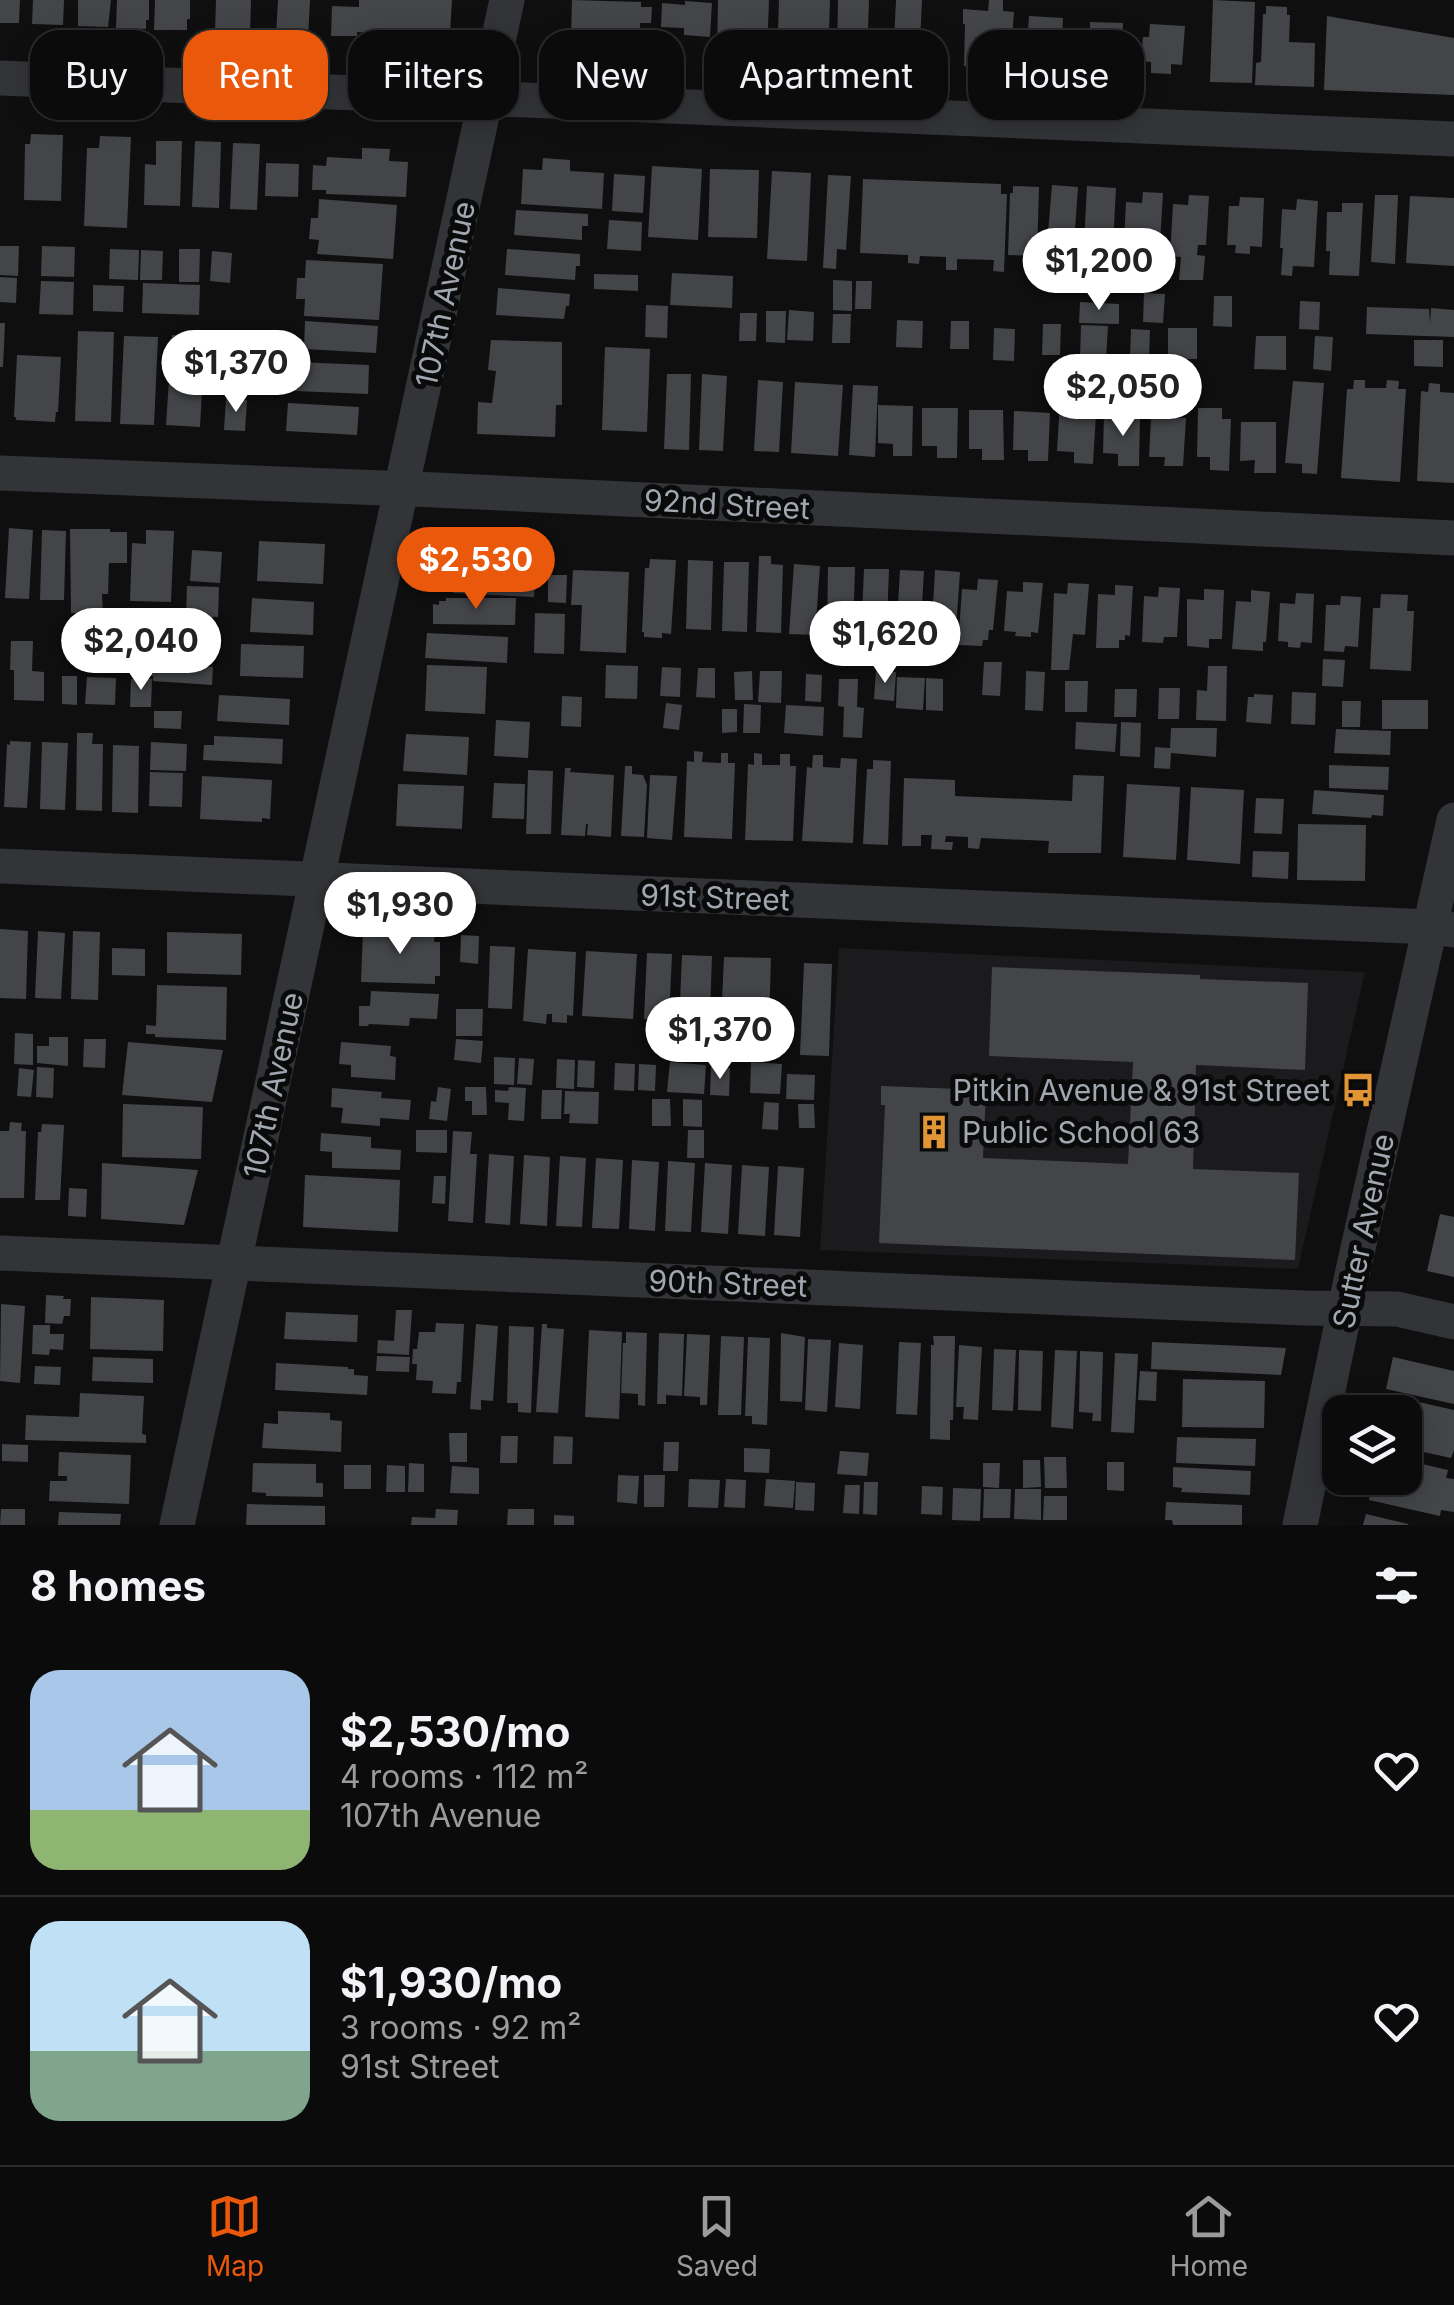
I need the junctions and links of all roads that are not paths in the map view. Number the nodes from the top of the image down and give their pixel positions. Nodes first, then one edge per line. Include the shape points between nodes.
1 (508, 0) edge
2 (502, 30) edge
3 (0, 78) edge
4 (348, 93) edge
5 (519, 100) edge
6 (482, 120) edge
7 (1454, 139) edge
8 (0, 473) edge
9 (403, 489) junction
10 (1454, 538) edge
11 (1454, 820) edge
12 (0, 866) edge
13 (317, 880) junction
14 (1442, 929) edge
15 (0, 1253) edge
16 (235, 1262) junction
17 (1346, 1309) junction
18 (1454, 1322) edge
19 (177, 1525) edge
20 (1300, 1525) edge

1 - 2 street, 107th Avenue
3 - 4 street
5 - 7 street
6 - 9 street, 107th Avenue
8 - 9 street, 92nd Street
9 - 10 street, 92nd Street
9 - 13 street, 107th Avenue
11 - 14 street, Sutter Avenue
12 - 13 street, 91st Street
13 - 14 street, 91st Street
13 - 16 street, 107th Avenue
14 - 17 street, Sutter Avenue
15 - 16 street, 90th Street
16 - 17 street, 90th Street
16 - 19 street, 107th Avenue
17 - 18 street, 90th Street via 1397,1309
17 - 20 street, Sutter Avenue

